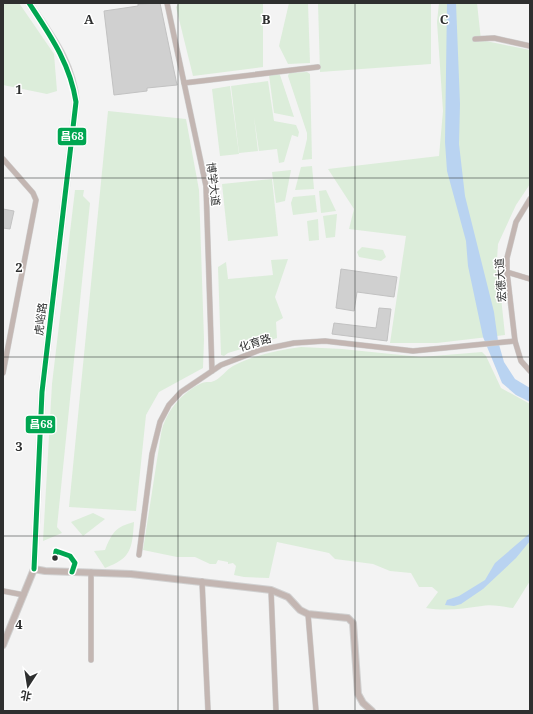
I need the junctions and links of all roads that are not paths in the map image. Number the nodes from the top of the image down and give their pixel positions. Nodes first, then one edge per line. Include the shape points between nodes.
1 (29, 3) edge
2 (167, 3) edge
3 (475, 39) dead end
4 (530, 46) edge
5 (318, 67) dead end
6 (184, 83) junction
7 (3, 159) edge
8 (530, 199) edge
9 (507, 272) junction
10 (530, 279) edge
11 (515, 341) junction
12 (212, 370) junction
13 (530, 371) edge
14 (3, 373) edge
15 (139, 555) dead end
16 (34, 568) junction
17 (91, 572) junction
18 (202, 581) junction
19 (270, 590) junction
20 (3, 591) edge
21 (24, 595) junction
22 (308, 614) junction
23 (3, 645) edge
24 (91, 660) dead end
25 (208, 711) edge
26 (276, 711) edge
27 (316, 711) edge
28 (372, 711) edge

1 - 16 street, 虎峪路 via 60,48 73,81 76,102 42,392
2 - 6 street, 博学大道
3 - 4 street via 494,38
5 - 6 street
6 - 12 street, 博学大道 via 206,186
7 - 14 street via 33,193 36,200
8 - 9 street, 宏德大道 via 513,231 508,250
9 - 10 street
9 - 11 street, 宏德大道
11 - 12 street, 化育路 via 406,351 325,341 294,343 238,357
11 - 13 street, 宏德大道 via 521,361
12 - 15 street, 化育路 via 181,392 160,422 152,454
16 - 17 street via 45,571
16 - 21 street, 虎峪路
17 - 18 street
17 - 24 street
18 - 19 street
18 - 25 street
19 - 22 street via 281,593
19 - 26 street
20 - 21 street
21 - 23 street, 虎峪路
22 - 27 street
22 - 28 street via 351,620 358,694

